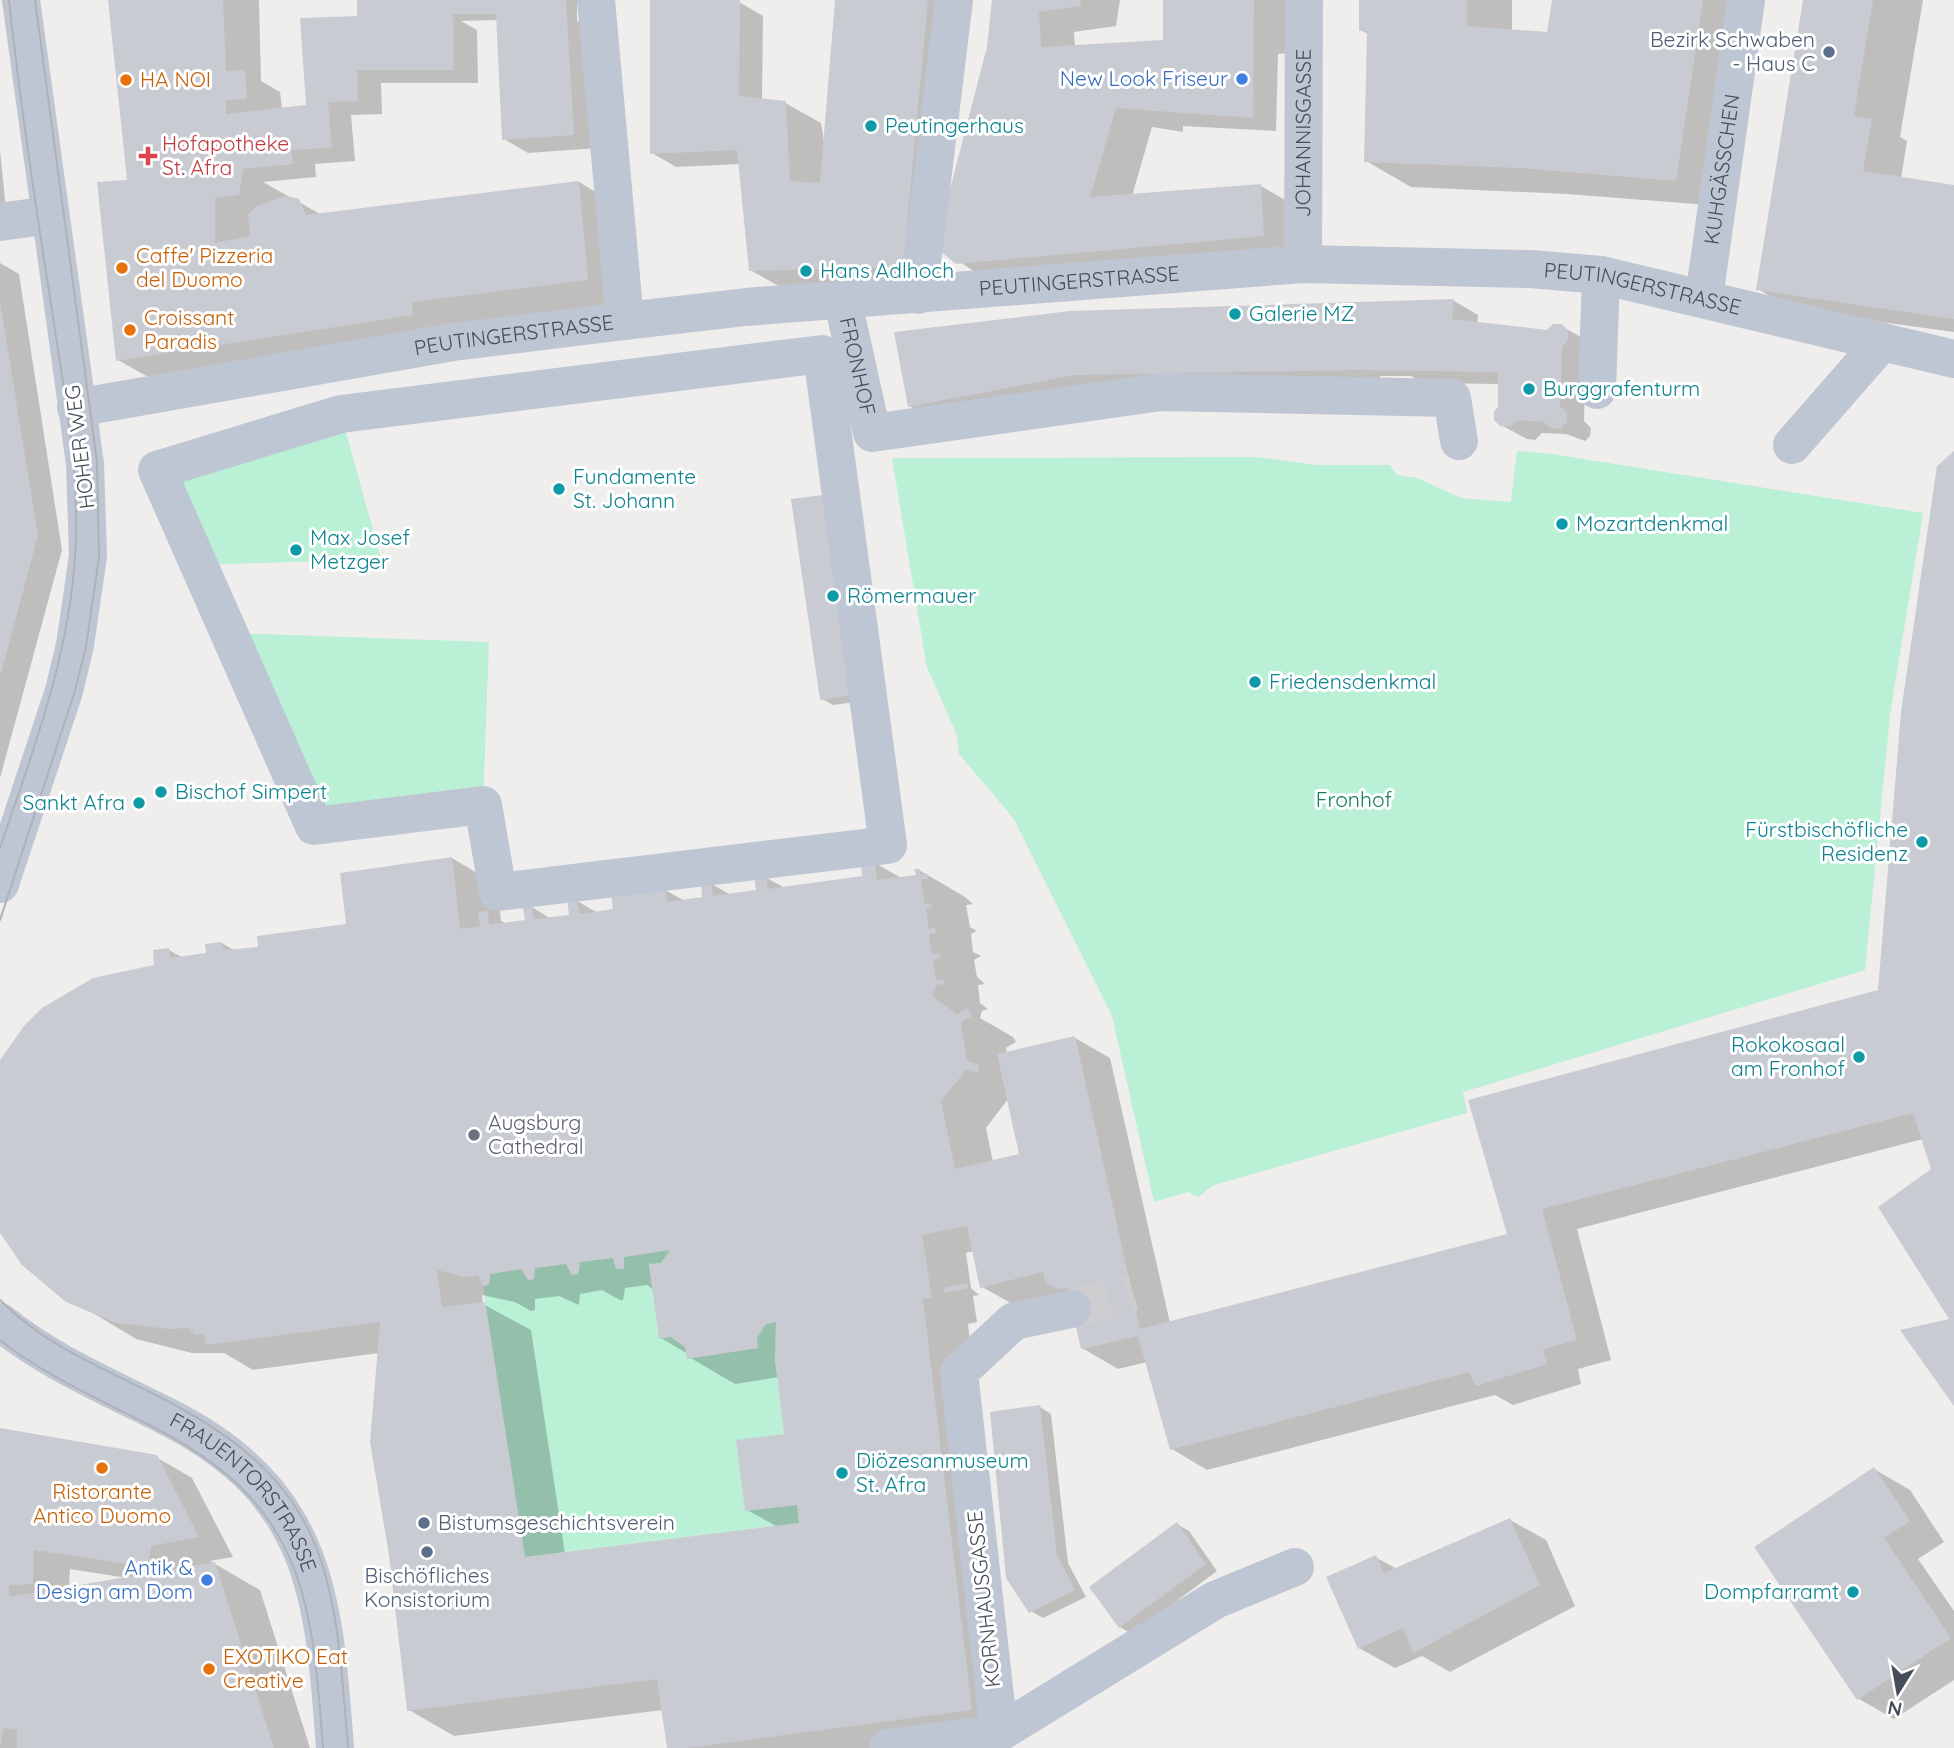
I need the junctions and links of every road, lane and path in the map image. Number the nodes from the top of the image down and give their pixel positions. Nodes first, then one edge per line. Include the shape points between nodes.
1 (21, 0) edge
2 (596, 0) edge
3 (954, 0) edge
4 (1304, 0) edge
5 (1746, 0) edge
6 (50, 215) junction
7 (0, 222) edge
8 (1303, 264) junction
9 (1601, 275) junction
10 (918, 295) junction
11 (1704, 298) junction
12 (843, 302) junction
13 (625, 321) junction
14 (1882, 342) junction
15 (1954, 359) edge
16 (1597, 390) dead end
17 (76, 408) junction
18 (1460, 441) dead end
19 (1792, 445) dead end
20 (888, 845) joint
21 (0, 884) edge
22 (1072, 1310) tunnel mouth
23 (7, 1327) edge
24 (1295, 1567) dead end
25 (999, 1733) junction
26 (335, 1748) edge
27 (888, 1748) edge

1 - 6 street, HOHER WEG
2 - 13 street
3 - 10 street
4 - 8 street, JOHANNISGASSE
5 - 11 street, KUHGÄSSCHEN
6 - 7 street
6 - 17 street, HOHER WEG
8 - 9 street, PEUTINGERSTRASSE
8 - 10 street, PEUTINGERSTRASSE
9 - 11 street, PEUTINGERSTRASSE
9 - 16 street
10 - 12 street, PEUTINGERSTRASSE
11 - 14 street, PEUTINGERSTRASSE
12 - 13 street, PEUTINGERSTRASSE
12 - 18 street, FRONHOF via 872,433 1161,392 1452,398
13 - 17 street, PEUTINGERSTRASSE via 453,342
14 - 15 street, PEUTINGERSTRASSE
14 - 19 street
17 - 21 street, HOHER WEG via 88,509 83,602 64,691
20 - 20 street via 498,892 483,805 314,826 157,470 341,414 822,354
22 - 25 street, KORNHAUSGASSE via 1014,1321 959,1372
23 - 26 street, FRAUENTORSTRASSE via 77,1371 198,1434 250,1473 272,1497 305,1554 322,1611
24 - 25 street via 1215,1600
25 - 27 street

